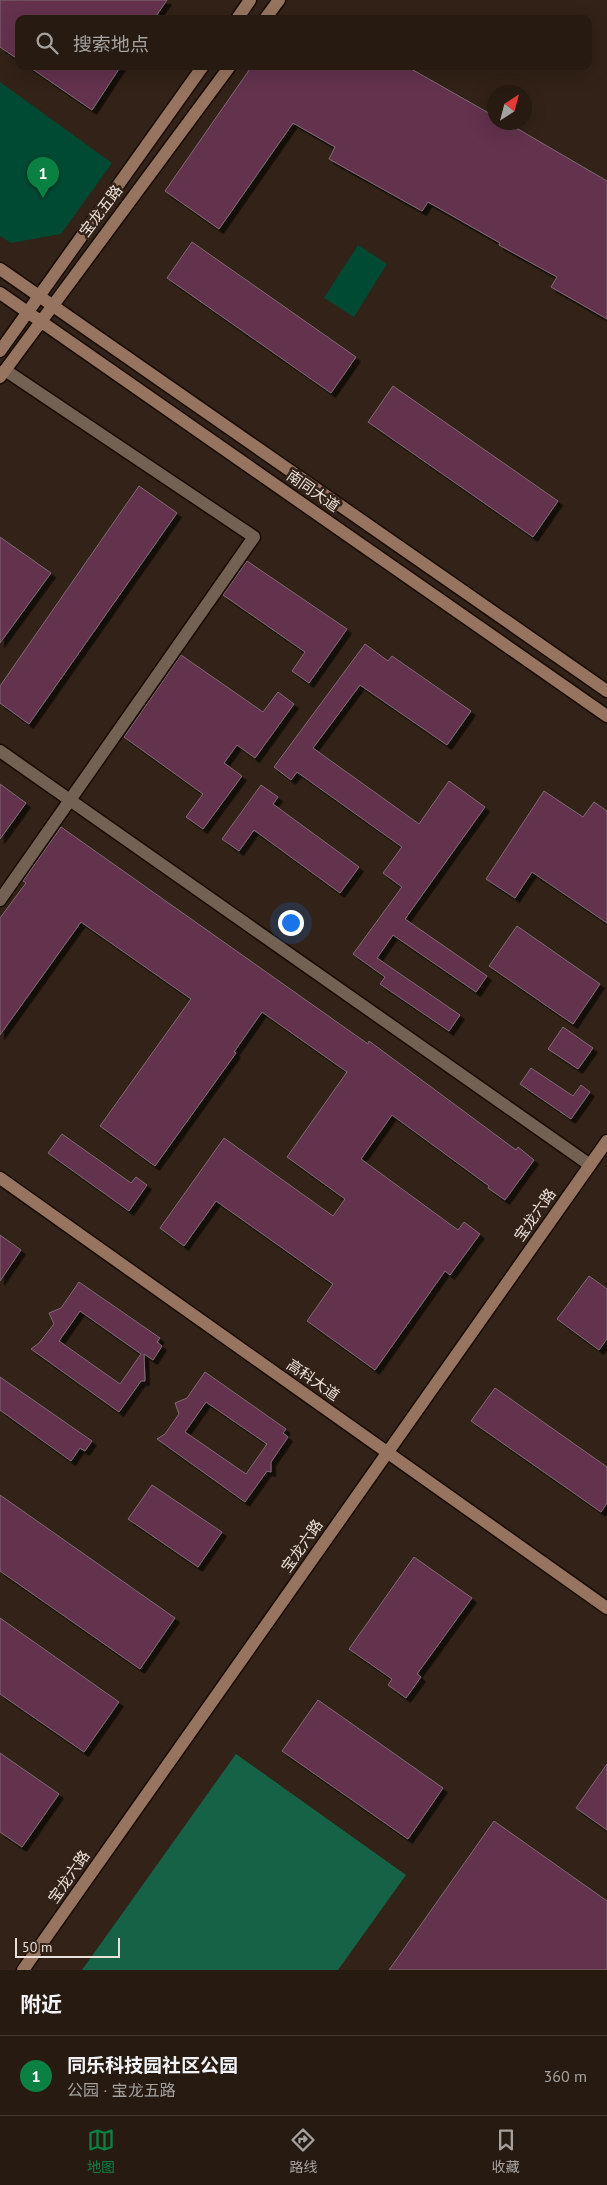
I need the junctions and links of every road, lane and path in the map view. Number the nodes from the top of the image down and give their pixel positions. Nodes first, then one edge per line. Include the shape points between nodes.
1 (250, 0) edge
2 (279, 0) edge
3 (240, 15) edge
4 (268, 15) edge
5 (200, 70) edge
6 (227, 70) edge
7 (0, 269) edge
8 (0, 293) edge
9 (39, 297) junction
10 (52, 305) junction
11 (28, 312) junction
12 (40, 321) junction
13 (0, 351) edge
14 (3, 373) edge
15 (607, 691) edge
16 (607, 716) edge
17 (0, 751) edge
18 (68, 800) junction
19 (0, 900) edge
20 (607, 1141) edge
21 (590, 1165) junction
22 (0, 1178) edge
23 (388, 1453) junction
24 (607, 1608) edge
25 (24, 1970) edge

1 - 3 street
2 - 4 street
5 - 9 street, 宝龙五路
6 - 10 street, 宝龙五路
7 - 9 street, 南同大道
8 - 11 street, 南同大道
9 - 10 street, 南同大道
9 - 11 street, 宝龙五路
10 - 12 street, 宝龙五路
10 - 15 street, 南同大道
11 - 12 street, 南同大道
11 - 13 street, 宝龙五路
12 - 14 street, 宝龙五路
12 - 16 street, 南同大道
14 - 18 street via 254,537
17 - 18 street
18 - 19 street
18 - 21 street
20 - 21 street, 宝龙六路
21 - 23 street, 宝龙六路
22 - 23 street, 高科大道
23 - 24 street, 高科大道
23 - 25 street, 宝龙六路

